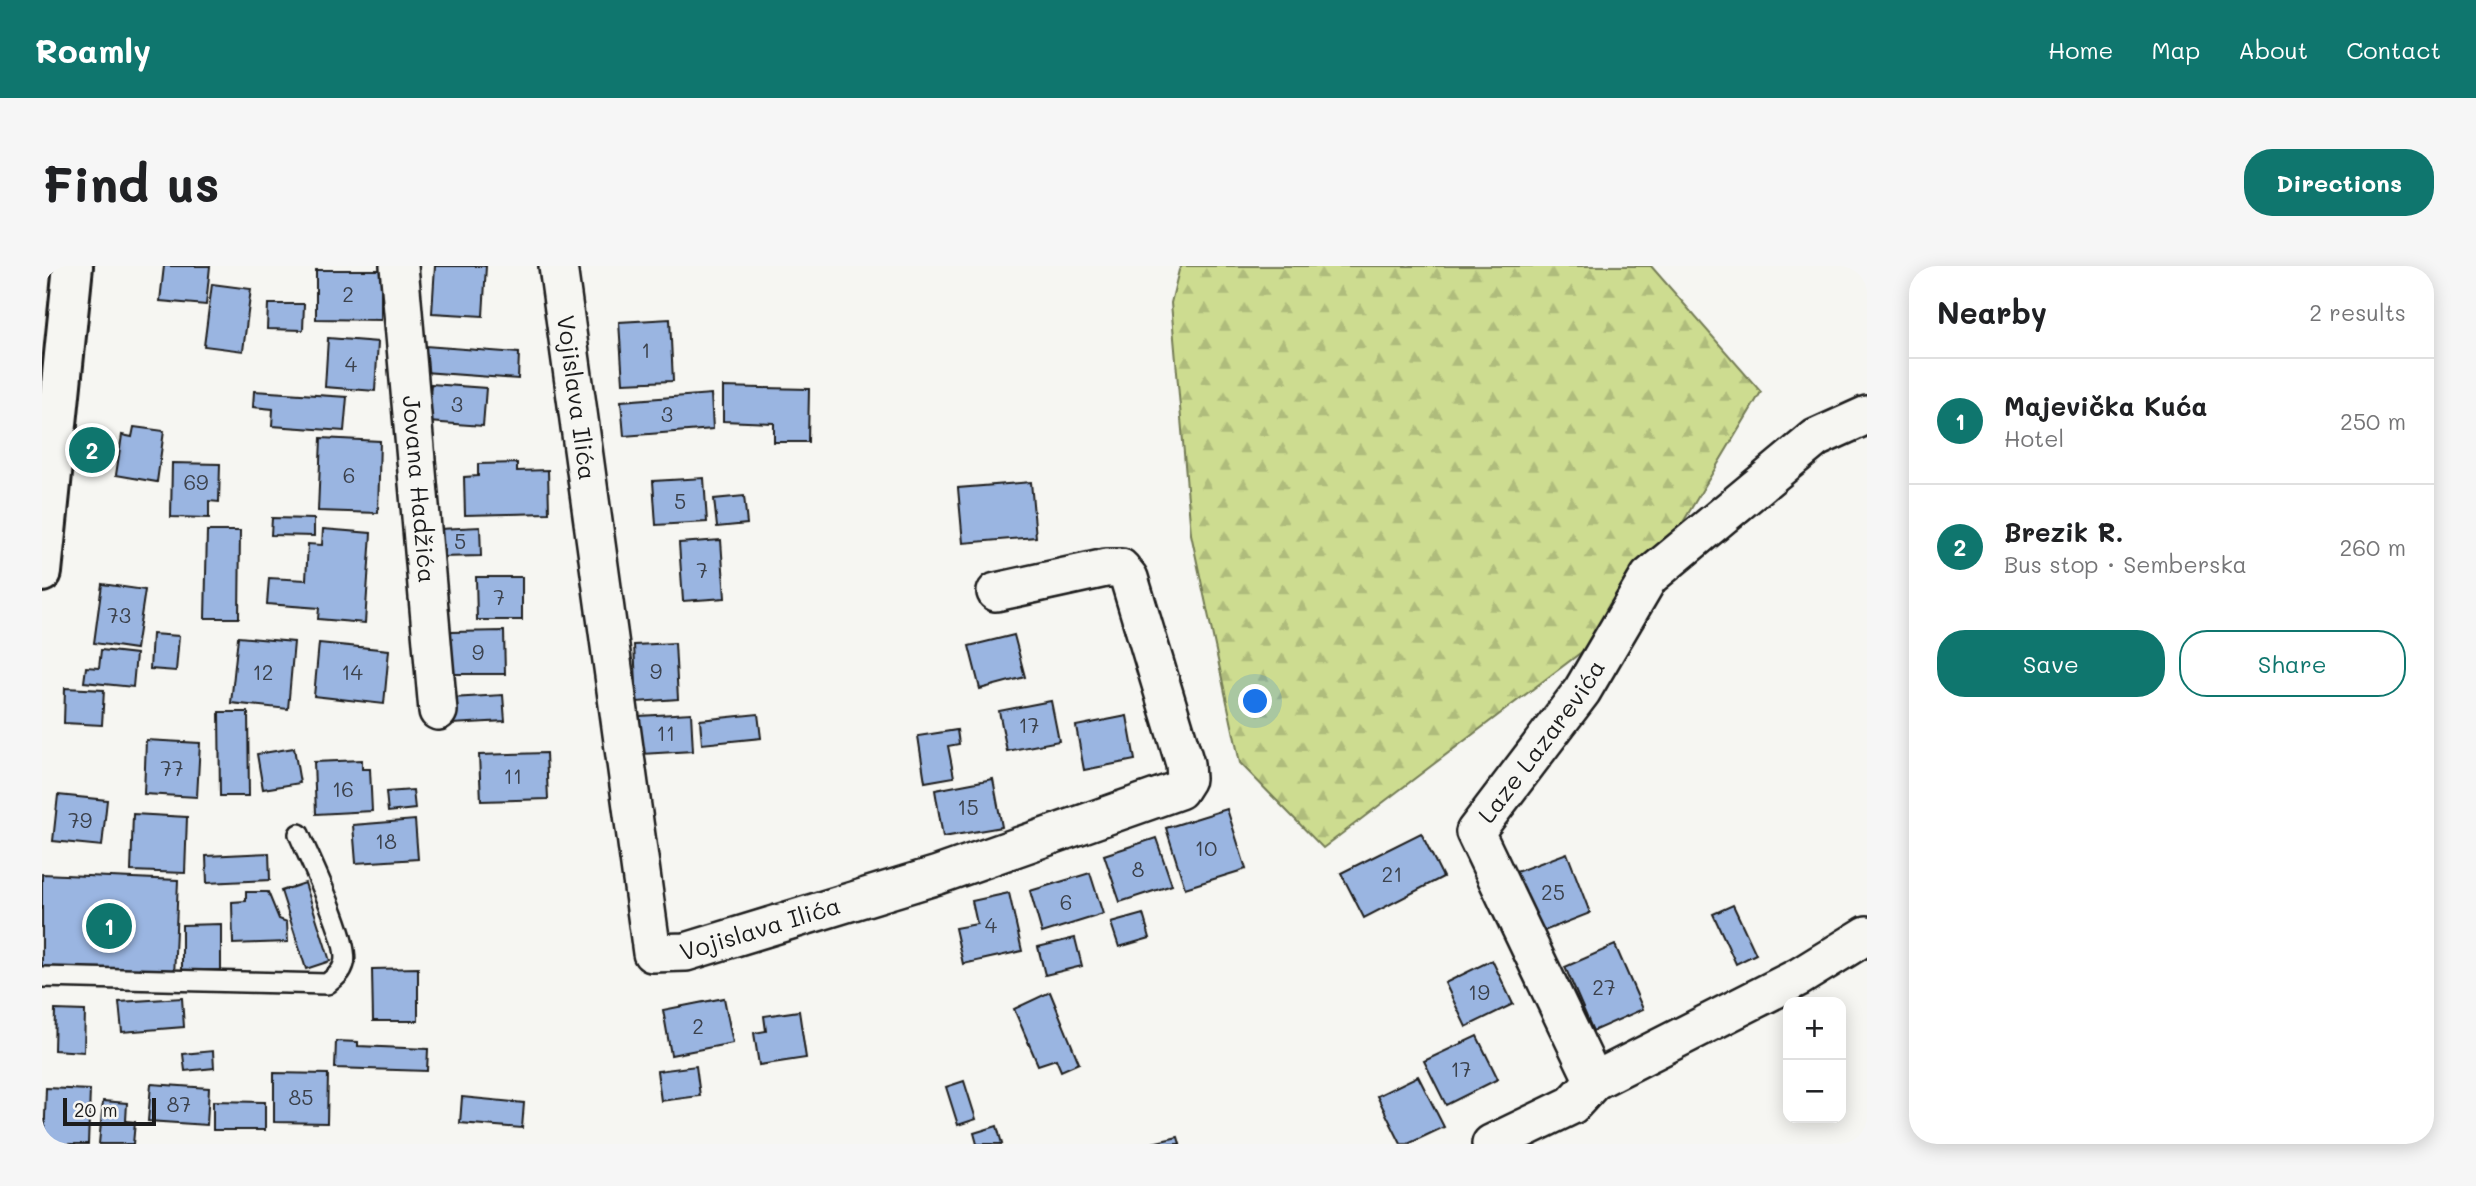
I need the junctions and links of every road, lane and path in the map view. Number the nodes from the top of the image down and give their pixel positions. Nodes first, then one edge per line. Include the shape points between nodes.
1 (73, 266) edge
2 (399, 266) edge
3 (558, 266) edge
4 (51, 381) edge
5 (1867, 415) edge
6 (42, 572) edge
7 (996, 592) dead end
8 (438, 710) dead end
9 (299, 834) dead end
10 (1867, 934) edge
11 (42, 977) edge
12 (1594, 1081) junction
13 (1491, 1144) edge

1 - 4 main road
2 - 8 street, Jovana Hadžića
3 - 7 street, Vojislava Ilića via 652,953 686,952 911,883 1179,790 1186,779 1185,764 1129,579 1121,568
4 - 6 main road
5 - 12 street, Laze Lazarevića via 1816,438 1649,577 1582,691 1475,832
9 - 11 lane via 339,930 346,961 340,974 327,984
10 - 12 street via 1799,977
12 - 13 street via 1572,1105

